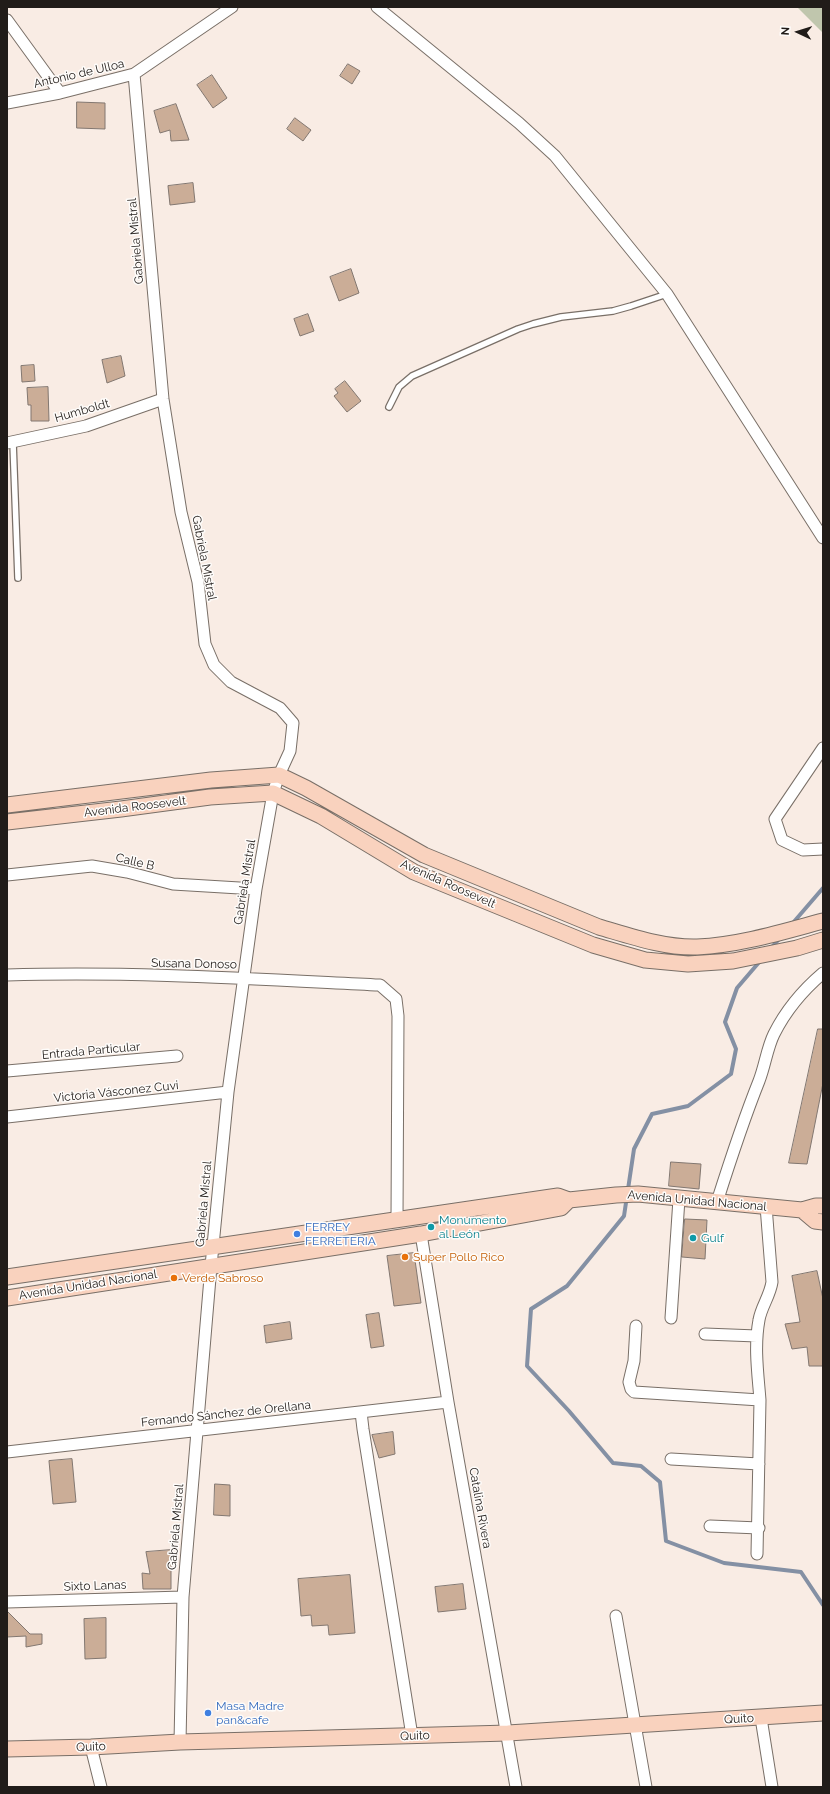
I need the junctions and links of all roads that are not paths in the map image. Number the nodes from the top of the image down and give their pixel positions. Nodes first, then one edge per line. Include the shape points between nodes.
1 (232, 7) edge
2 (377, 7) edge
3 (7, 20) edge
4 (134, 74) junction
5 (60, 93) junction
6 (7, 103) edge
7 (666, 294) junction
8 (164, 399) junction
9 (389, 407) dead end
10 (10, 442) edge
11 (823, 538) edge
12 (18, 578) dead end
13 (823, 748) edge
14 (279, 775) junction
15 (273, 793) junction
16 (7, 805) edge
17 (7, 822) edge
18 (823, 849) edge
19 (7, 875) edge
20 (256, 889) junction
21 (823, 921) edge
22 (823, 940) edge
23 (823, 972) edge
24 (7, 975) edge
25 (244, 978) junction
26 (177, 1056) dead end
27 (7, 1071) edge
28 (228, 1092) junction
29 (7, 1117) edge
30 (679, 1198) junction
31 (569, 1200) junction
32 (717, 1202) junction
33 (766, 1206) junction
34 (823, 1206) edge
35 (802, 1210) junction
36 (397, 1219) junction
37 (823, 1222) edge
38 (421, 1234) junction
39 (213, 1246) junction
40 (211, 1266) junction
41 (7, 1277) edge
42 (7, 1298) edge
43 (671, 1318) dead end
44 (636, 1326) dead end
45 (705, 1334) dead end
46 (757, 1336) junction
47 (760, 1400) junction
48 (448, 1402) junction
49 (361, 1412) junction
50 (197, 1430) junction
51 (7, 1452) edge
52 (671, 1459) dead end
53 (759, 1464) junction
54 (710, 1526) dead end
55 (759, 1528) junction
56 (757, 1554) dead end
57 (183, 1597) junction
58 (7, 1602) edge
59 (616, 1616) dead end
60 (823, 1713) edge
61 (766, 1718) junction
62 (634, 1725) junction
63 (508, 1733) junction
64 (412, 1736) junction
65 (180, 1742) junction
66 (90, 1747) junction
67 (7, 1749) edge
68 (101, 1787) edge
69 (516, 1787) edge
70 (646, 1787) edge
71 (772, 1787) edge

1 - 4 street, Antonio de Ulloa
2 - 7 street via 519,123 555,156
3 - 5 street
4 - 5 street, Antonio de Ulloa
4 - 8 street, Gabriela Mistral
5 - 6 street, Antonio de Ulloa
7 - 9 lane via 613,311 547,320 518,329 412,376 399,387
7 - 11 street
8 - 10 street, Humboldt via 86,426
8 - 14 street, Gabriela Mistral via 181,512 198,582 205,644 214,665 231,682 280,708 293,724 290,750
10 - 12 lane
13 - 18 street via 775,819 782,840 803,850
14 - 15 street, Gabriela Mistral
14 - 16 street, Avenida Roosevelt via 211,780
14 - 21 street, Avenida Roosevelt via 424,855 599,926 662,943 696,947 748,940
15 - 17 street, Avenida Roosevelt via 210,797
15 - 20 street, Gabriela Mistral
15 - 22 street, Avenida Roosevelt via 320,816 414,872 593,946 645,960 688,964 734,960 797,948
19 - 20 street, Calle B via 92,866 173,884
20 - 25 street, Gabriela Mistral
23 - 32 street via 803,990 773,1035
24 - 25 street, Susana Donoso
25 - 28 street, Gabriela Mistral
25 - 36 street, Susana Donoso via 380,985 396,1000
26 - 27 street, Entrada Particular
28 - 29 street, Victoria Vásconez Cuvi
28 - 39 street, Gabriela Mistral
30 - 31 street, Avenida Unidad Nacional via 638,1194
30 - 32 street, Avenida Unidad Nacional
30 - 43 street
31 - 36 street, Avenida Unidad Nacional via 558,1196
31 - 38 street, Avenida Unidad Nacional via 561,1208
32 - 33 street, Avenida Unidad Nacional
33 - 35 street, Avenida Unidad Nacional
33 - 46 street via 772,1282 759,1319
34 - 35 street, Avenida Unidad Nacional
35 - 37 street, Avenida Unidad Nacional via 816,1221
36 - 39 street, Avenida Unidad Nacional
38 - 40 street, Avenida Unidad Nacional
38 - 48 street, Catalina Rivera
39 - 40 street, Gabriela Mistral
39 - 41 street, Avenida Unidad Nacional
40 - 42 street, Avenida Unidad Nacional
40 - 50 street, Gabriela Mistral
44 - 47 street via 634,1361 629,1382 634,1392
45 - 46 street
46 - 47 street
47 - 53 street
48 - 49 street, Fernando Sánchez de Orellana
48 - 63 street, Catalina Rivera
49 - 50 street, Fernando Sánchez de Orellana
49 - 64 street
50 - 51 street, Fernando Sánchez de Orellana
50 - 57 street, Gabriela Mistral
52 - 53 street
53 - 55 street
54 - 55 street
55 - 56 street
57 - 58 street, Sixto Lanas
57 - 65 street, Gabriela Mistral
59 - 62 street
60 - 61 street, Quito
61 - 62 street, Quito
61 - 71 street
62 - 63 street, Quito
62 - 70 street
63 - 64 street, Quito
63 - 69 street, Catalina Rivera
64 - 65 street, Quito
65 - 66 street, Quito
66 - 67 street, Quito
66 - 68 street

